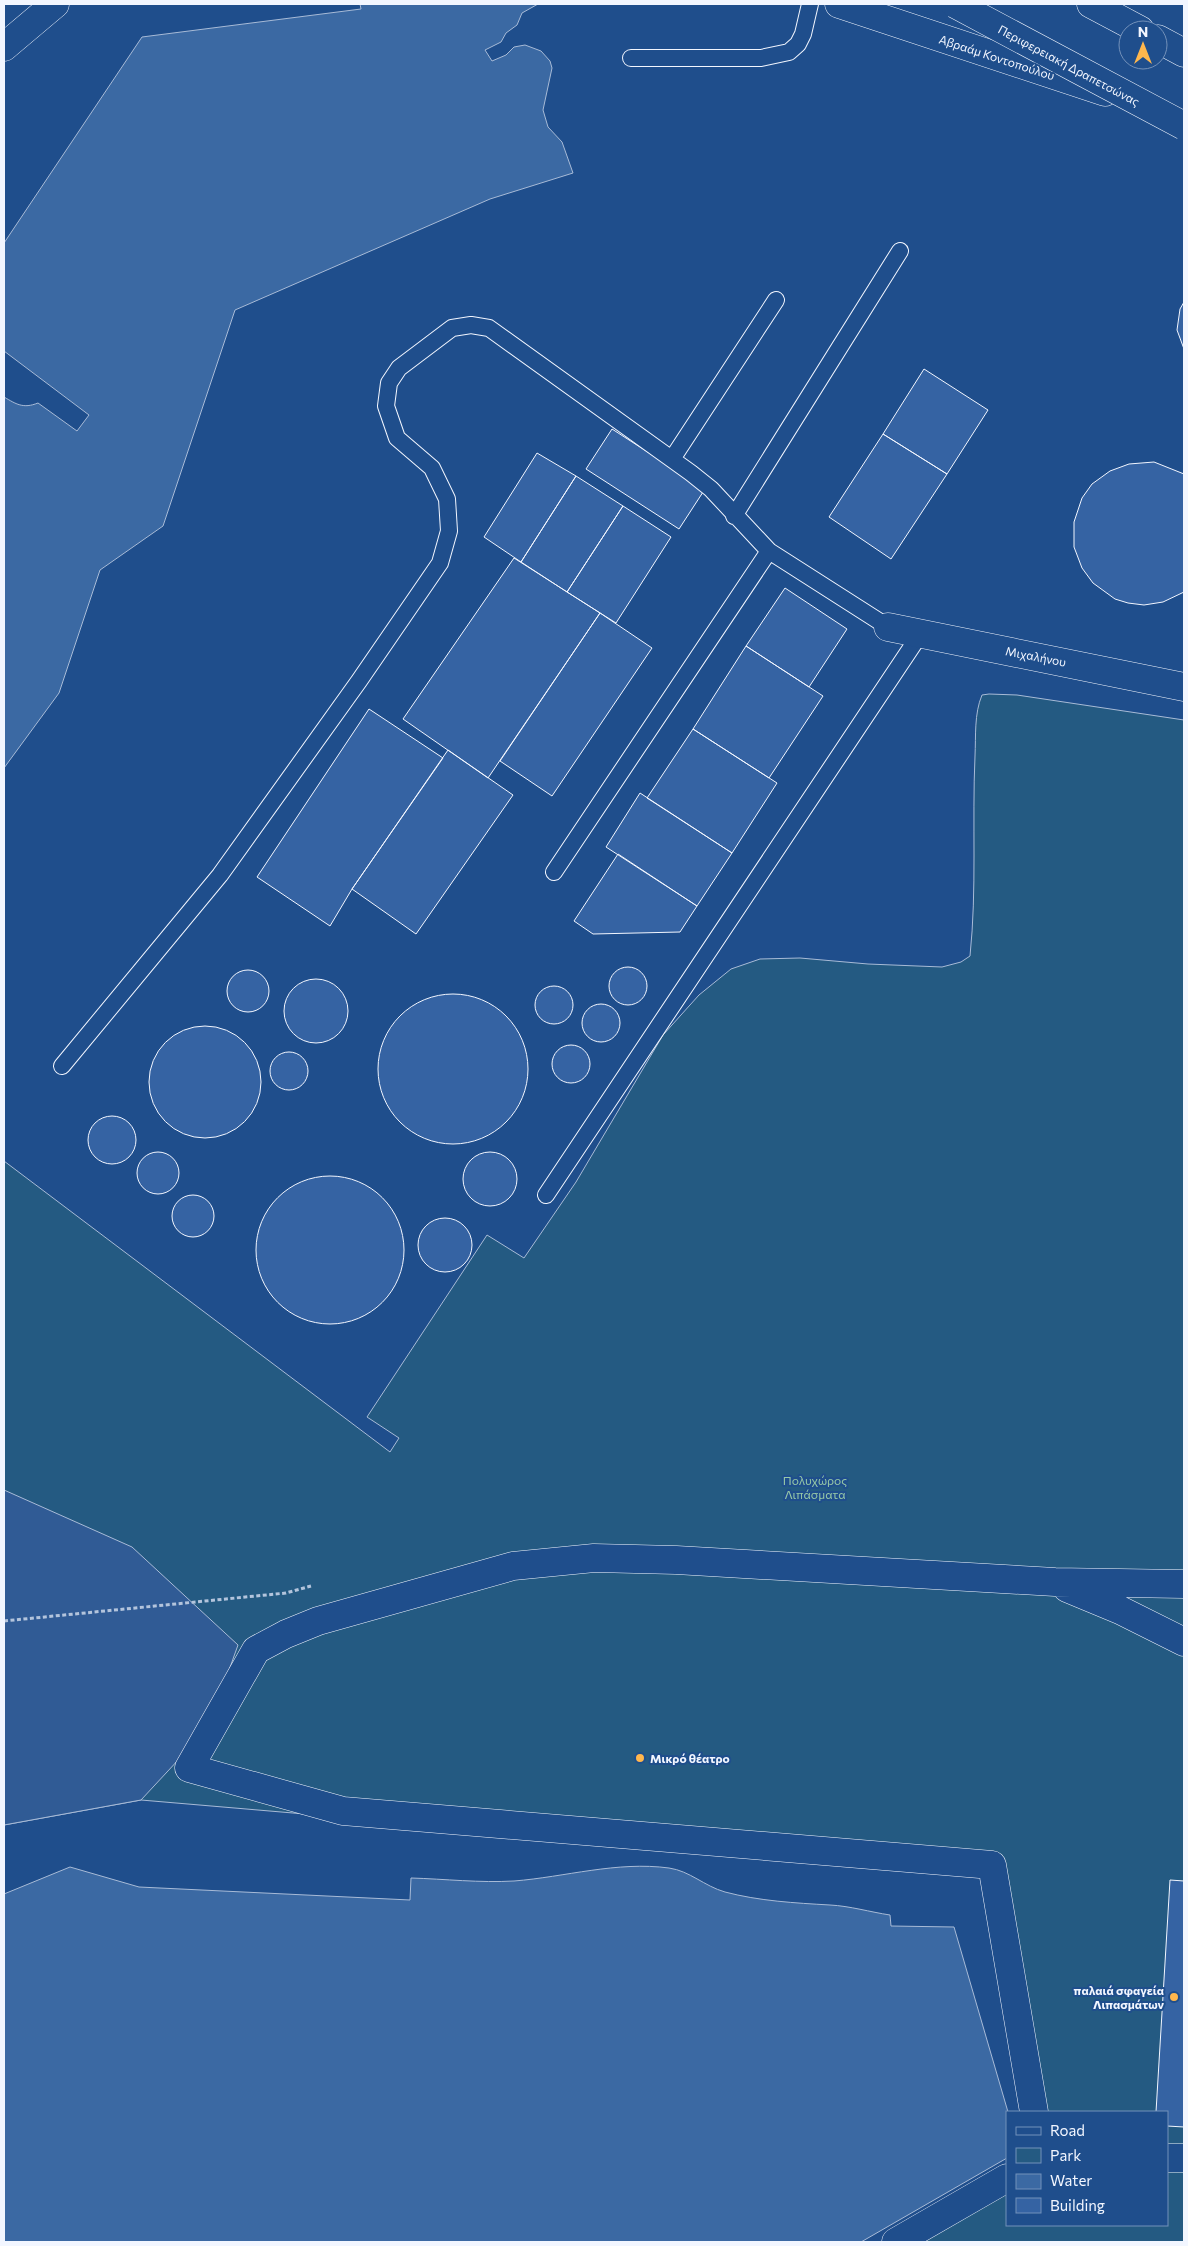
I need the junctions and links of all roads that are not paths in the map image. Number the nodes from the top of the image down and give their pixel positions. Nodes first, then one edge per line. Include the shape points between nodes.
1 (55, 4) edge
2 (810, 4) edge
3 (839, 4) edge
4 (954, 4) edge
5 (1091, 4) edge
6 (1121, 20) edge
7 (1168, 44) edge
8 (4, 47) edge
9 (1184, 53) edge
10 (631, 58) dead end
11 (1184, 118) edge
12 (1184, 126) edge
13 (900, 251) dead end
14 (776, 300) dead end
15 (672, 459) junction
16 (734, 516) junction
17 (769, 551) junction
18 (888, 627) joint
19 (921, 633) junction
20 (1184, 686) edge
21 (554, 872) dead end
22 (62, 1066) dead end
23 (546, 1194) dead end
24 (1054, 1582) junction
25 (1184, 1584) edge
26 (1184, 1642) edge
27 (1034, 2111) edge
28 (1168, 2158) edge
29 (1184, 2158) edge
30 (1006, 2179) edge
31 (896, 2242) edge

1 - 8 street
2 - 10 lane via 803,34 789,52 775,56
3 - 11 street, Αβραάμ Κοντοπούλου
4 - 12 street, Περιφερειακή Δραπετσώνας, bridge
5 - 6 street
7 - 9 street
13 - 16 lane
14 - 15 lane
15 - 16 lane via 711,489
15 - 22 lane via 489,328 471,325 452,328 399,368 390,383 386,406 397,438 432,468 447,500 449,531 440,563 220,875
16 - 17 lane
17 - 18 lane
17 - 21 lane
18 - 19 street, Μιχαλήνου
19 - 20 street, Μιχαλήνου
19 - 23 lane
24 - 25 street
24 - 26 street
24 - 27 street via 676,1560 594,1558 513,1566 318,1621 256,1650 189,1768 342,1811 992,1865
28 - 29 street
30 - 31 street

